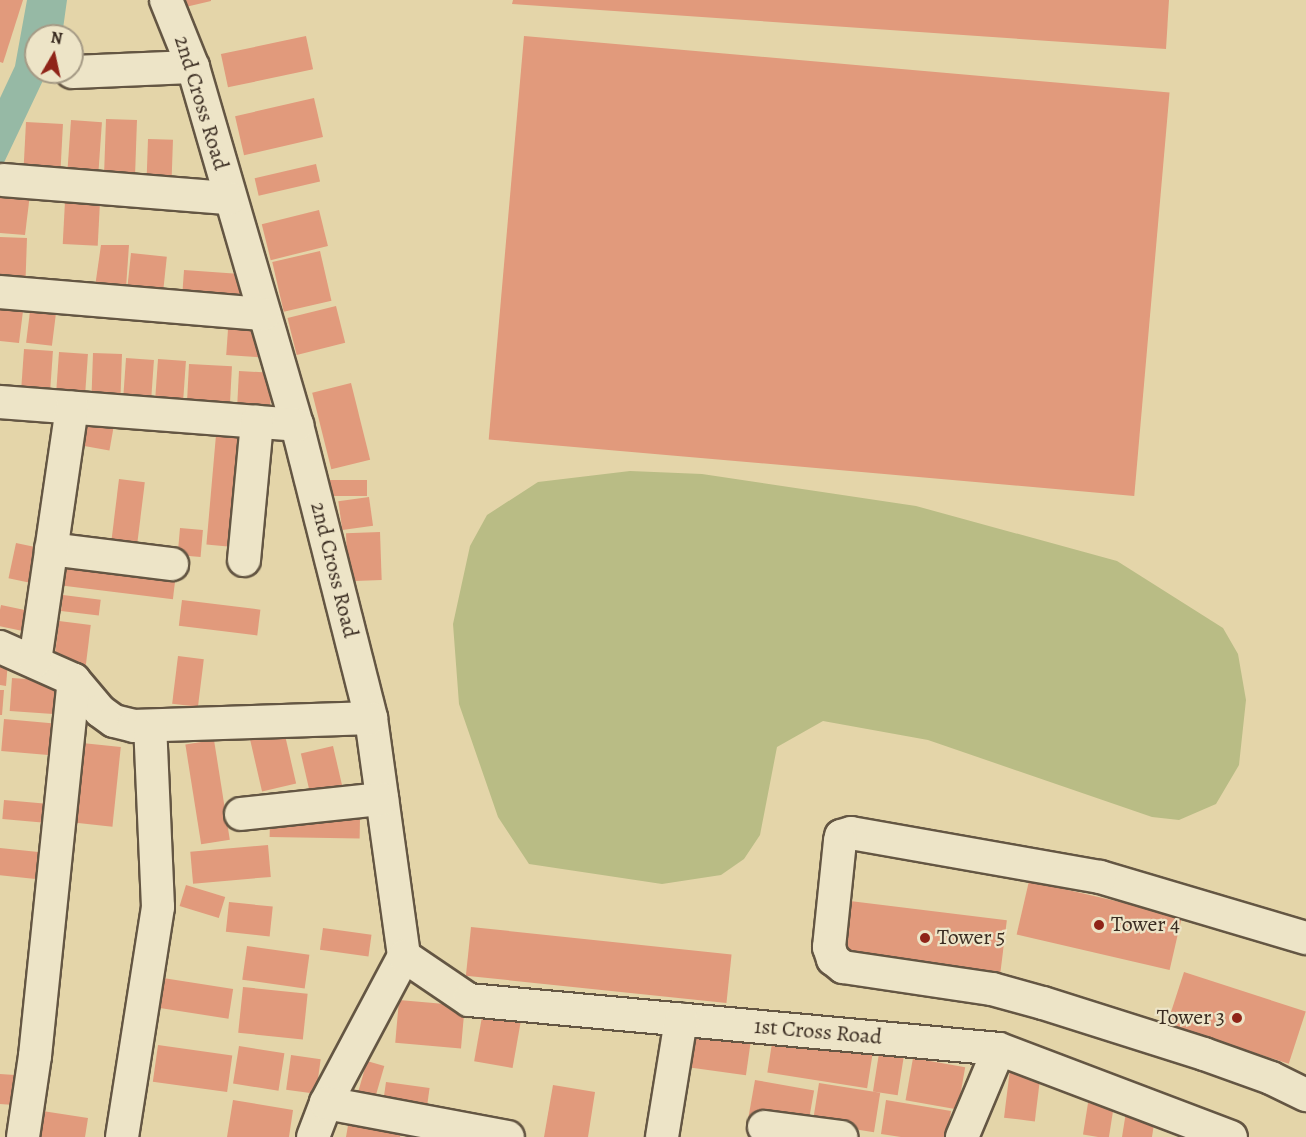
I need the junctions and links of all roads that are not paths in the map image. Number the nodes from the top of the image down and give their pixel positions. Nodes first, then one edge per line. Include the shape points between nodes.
1 (166, 0) edge
2 (193, 67) junction
3 (84, 72) edge
4 (3, 180) dead end
5 (230, 198) junction
6 (0, 292) edge
7 (264, 314) junction
8 (0, 402) edge
9 (72, 408) junction
10 (257, 422) junction
11 (297, 425) junction
12 (51, 549) junction
13 (244, 560) dead end
14 (172, 564) dead end
15 (0, 647) edge
16 (36, 661) junction
17 (74, 680) junction
18 (371, 718) junction
19 (150, 726) junction
20 (382, 799) junction
21 (241, 814) dead end
22 (1306, 938) edge
23 (404, 956) junction
24 (681, 1020) junction
25 (999, 1049) junction
26 (1306, 1095) edge
27 (326, 1103) junction
28 (764, 1127) dead end
29 (23, 1137) edge
30 (122, 1137) edge
31 (313, 1137) edge
32 (508, 1137) edge
33 (662, 1137) edge
34 (841, 1137) edge
35 (962, 1137) edge
36 (1231, 1137) edge

1 - 2 street, 2nd Cross Road
2 - 3 street
2 - 5 street, 2nd Cross Road
4 - 5 street
5 - 7 street, 2nd Cross Road
6 - 7 street
7 - 11 street, 2nd Cross Road
8 - 9 street
9 - 10 street
9 - 12 street
10 - 11 street
10 - 13 street
11 - 18 street, 2nd Cross Road
12 - 14 street
12 - 16 street
15 - 16 street
16 - 17 street
17 - 19 street via 100,711 114,721
17 - 29 street
18 - 19 street
18 - 20 street, 2nd Cross Road
19 - 30 street via 158,907
20 - 21 street
20 - 23 street, 2nd Cross Road
22 - 26 street via 1100,877 851,833 841,836 840,841 829,947 833,959 843,967 992,989 1033,1000 1204,1054
23 - 24 street, 1st Cross Road via 469,1000
23 - 27 street
24 - 25 street, 1st Cross Road
24 - 33 street
25 - 35 street
25 - 36 street, 1st Cross Road
27 - 31 street
27 - 32 street
28 - 34 street

